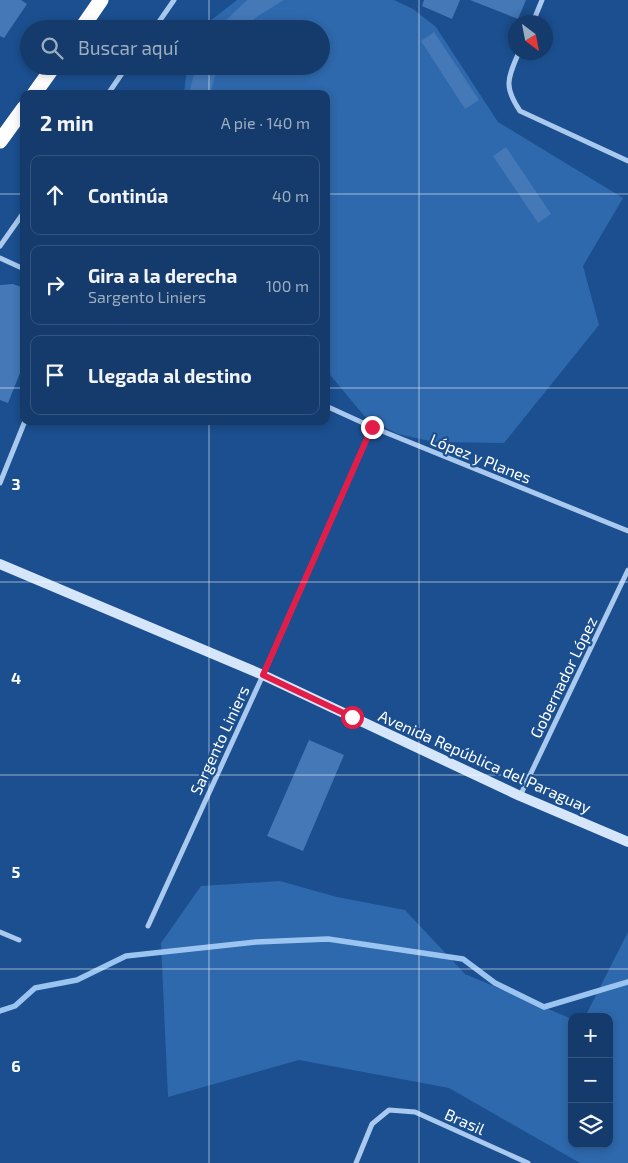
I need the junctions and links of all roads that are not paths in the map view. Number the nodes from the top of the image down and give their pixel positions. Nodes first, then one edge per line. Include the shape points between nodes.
1 (102, 0) edge
2 (174, 0) edge
3 (542, 0) edge
4 (536, 15) edge
5 (88, 20) edge
6 (160, 20) edge
7 (516, 60) edge
8 (48, 75) edge
9 (121, 75) edge
10 (37, 90) edge
11 (111, 90) edge
12 (20, 114) edge
13 (0, 141) edge
14 (628, 161) edge
15 (20, 218) edge
16 (0, 246) edge
17 (0, 258) edge
18 (20, 267) edge
19 (330, 408) edge
20 (23, 425) edge
21 (372, 427) junction
22 (0, 483) edge
23 (628, 531) edge
24 (0, 564) edge
25 (628, 570) edge
26 (263, 675) junction
27 (520, 796) junction
28 (628, 842) edge
29 (148, 926) dead end
30 (0, 932) edge
31 (19, 940) dead end
32 (356, 1163) edge
33 (528, 1163) edge

1 - 5 highway
2 - 6 street
3 - 4 street
7 - 14 street via 508,79 510,96 520,111
8 - 10 highway
9 - 11 street
12 - 13 highway
15 - 16 street
17 - 18 street
19 - 21 street, López y Planes
20 - 22 street
21 - 23 street, López y Planes
21 - 26 street, Sargento Liniers
24 - 26 main road, Avenida República del Paraguay
25 - 27 street, Gobernador López
26 - 27 main road, Avenida República del Paraguay
26 - 29 street, Sargento Liniers
27 - 28 main road, Avenida República del Paraguay
30 - 31 street
32 - 33 street, Brasil via 372,1124 389,1110 415,1112

